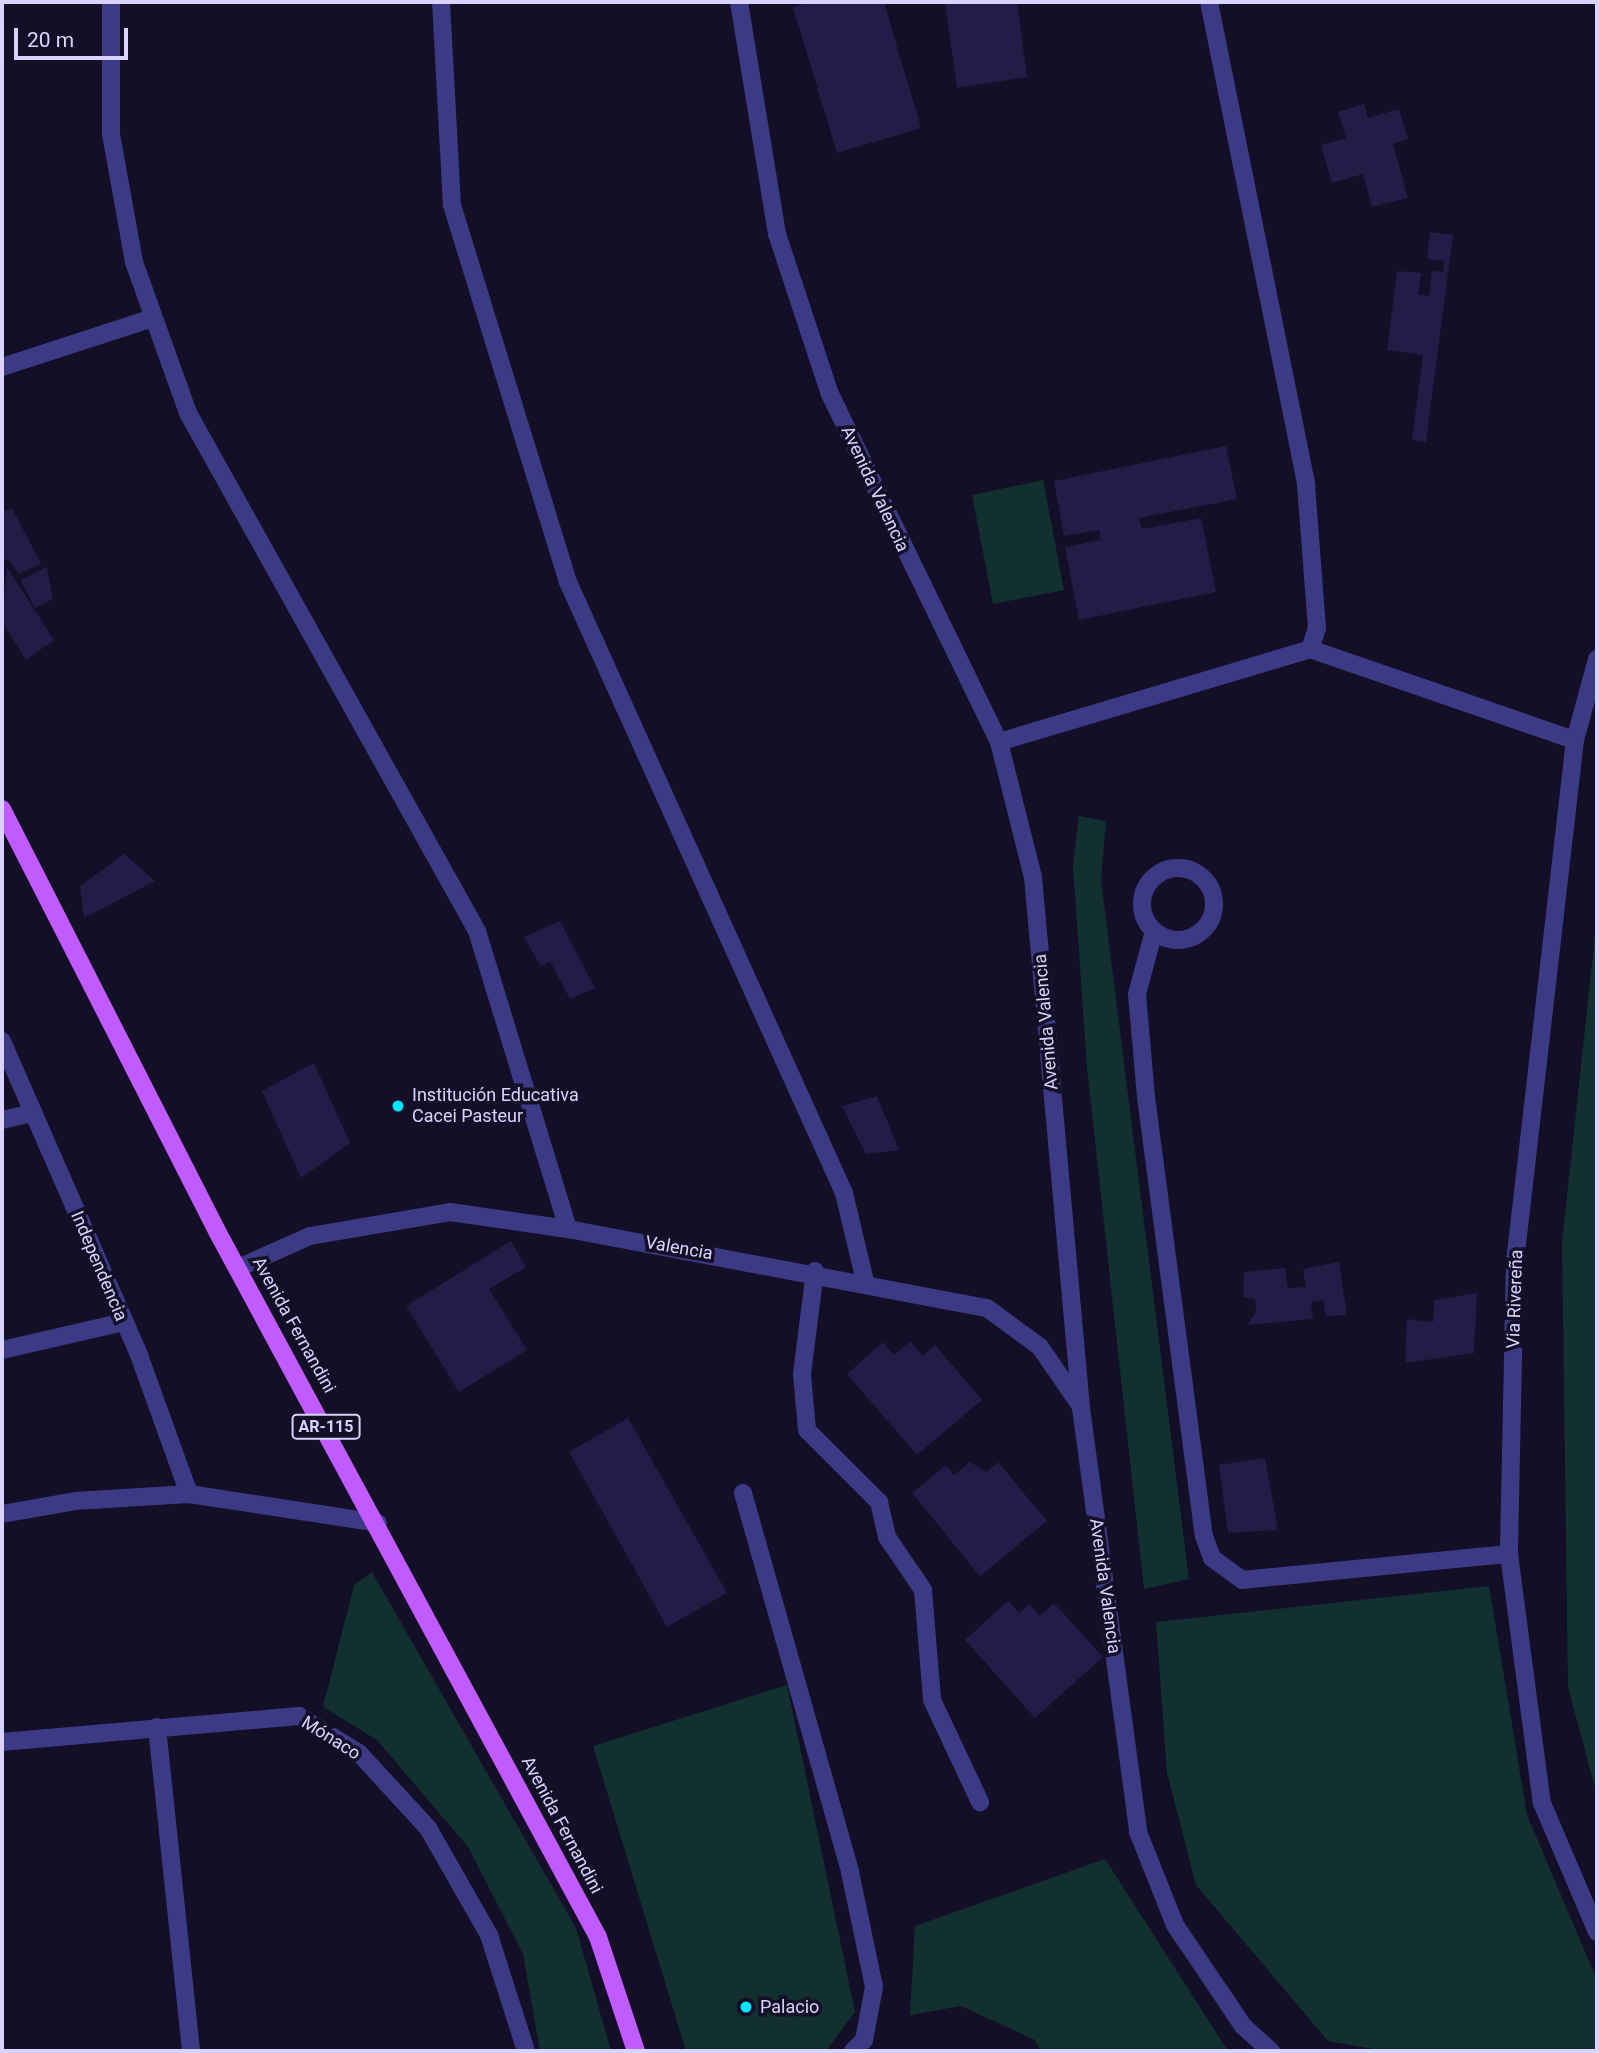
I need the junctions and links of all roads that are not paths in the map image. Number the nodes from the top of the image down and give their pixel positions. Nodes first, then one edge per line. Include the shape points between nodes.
1 (111, 2) edge
2 (441, 2) edge
3 (739, 2) edge
4 (1209, 2) edge
5 (153, 318) junction
6 (2, 367) edge
7 (1310, 649) junction
8 (1597, 659) edge
9 (1575, 740) junction
10 (999, 742) junction
11 (2, 809) edge
12 (1154, 931) junction
13 (2, 1041) edge
14 (33, 1113) junction
15 (2, 1120) edge
16 (568, 1229) junction
17 (238, 1268) junction
18 (815, 1271) junction
19 (865, 1281) junction
20 (124, 1322) junction
21 (2, 1350) edge
22 (1082, 1408) junction
23 (743, 1493) dead end
24 (189, 1494) junction
25 (2, 1514) edge
26 (378, 1522) junction
27 (1508, 1554) junction
28 (157, 1727) junction
29 (2, 1742) edge
30 (980, 1802) dead end
31 (1597, 1932) edge
32 (191, 2051) edge
33 (526, 2051) edge
34 (636, 2051) edge
35 (853, 2051) edge
36 (1271, 2051) edge

1 - 5 street via 111,134 134,262
2 - 19 street via 452,205 569,582 844,1193
3 - 10 street, Avenida Valencia via 777,234 830,394
4 - 7 street via 1306,485 1317,628
5 - 6 street
5 - 16 street via 188,413 477,931
7 - 9 street
7 - 10 street
8 - 9 street, Via Rivereña
9 - 27 street, Via Rivereña via 1515,1262
10 - 22 street, Avenida Valencia via 1033,877
11 - 17 main road, Avenida Fernandini / AR-115
12 - 12 street via 1186,940 1201,931 1212,917 1209,884 1195,872 1161,872 1142,900
12 - 27 street via 1137,994 1146,1097 1212,1558 1242,1580
13 - 14 street, Independencia
14 - 15 street
14 - 20 street, Independencia
16 - 17 street, Valencia via 450,1212 310,1236
16 - 18 street, Valencia
17 - 26 main road, Avenida Fernandini / AR-115
18 - 19 street, Valencia
18 - 30 street via 802,1374 807,1430 879,1502 887,1536 923,1590 932,1700
19 - 22 street, Valencia via 987,1308 1040,1347
20 - 21 street
20 - 24 street, Independencia
22 - 36 street, Avenida Valencia via 1138,1832 1175,1925 1243,2026
23 - 35 street via 850,1872 874,1987 864,2040
24 - 25 street via 75,1501
24 - 26 street
26 - 34 main road, Avenida Fernandini / AR-115 via 598,1937
27 - 31 street, Via Rivereña via 1542,1803
28 - 29 street, Mónaco
28 - 32 street
28 - 33 street, Mónaco via 299,1716 359,1753 428,1828 482,1923

